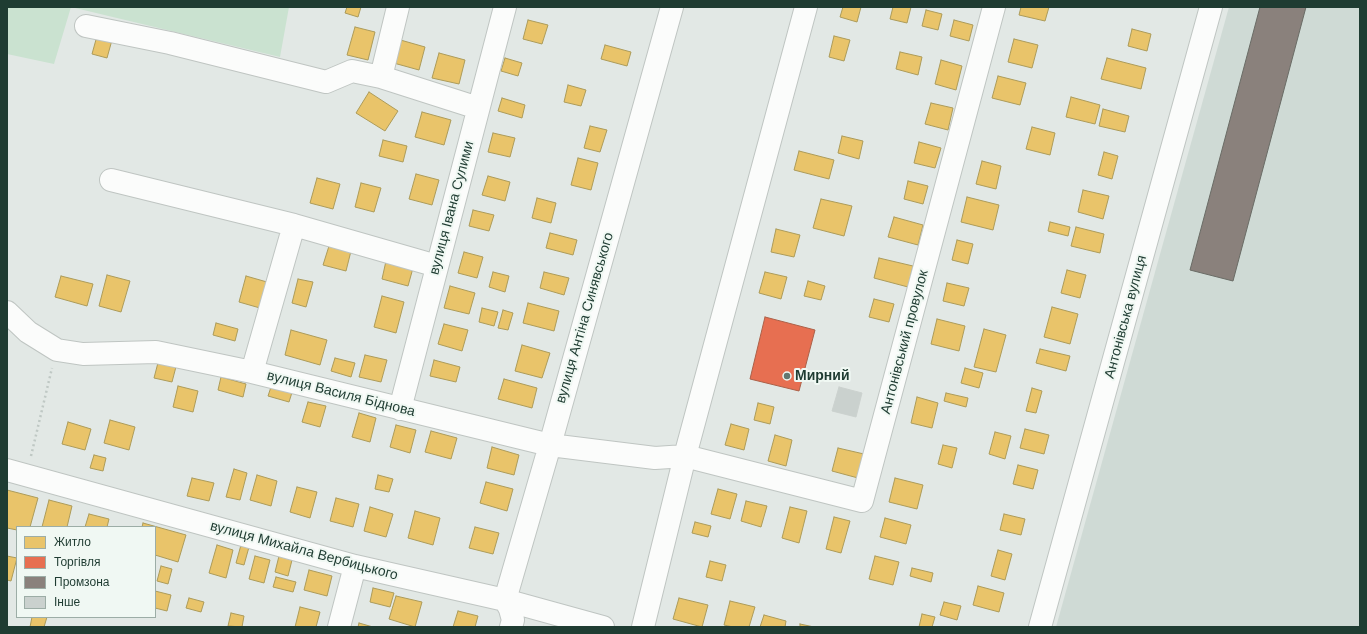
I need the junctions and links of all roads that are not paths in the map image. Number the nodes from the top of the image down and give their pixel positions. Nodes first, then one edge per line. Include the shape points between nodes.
1 (398, 7) edge
2 (505, 7) edge
3 (672, 7) edge
4 (806, 7) edge
5 (994, 7) edge
6 (1211, 7) edge
7 (86, 26) dead end
8 (381, 78) junction
9 (478, 108) junction
10 (112, 180) dead end
11 (294, 225) junction
12 (437, 266) junction
13 (7, 312) edge
14 (252, 372) junction
15 (400, 409) junction
16 (550, 446) junction
17 (685, 456) junction
18 (17, 473) edge
19 (355, 566) junction
20 (505, 600) junction
21 (339, 627) edge
22 (511, 627) edge
23 (603, 627) edge
24 (643, 627) edge
25 (1040, 627) edge

1 - 8 street
2 - 9 street, вулиця Івана Сулими
3 - 16 street, вулиця Антіна Синявського
4 - 17 street
5 - 17 street, Антонівський провулок via 862,501
6 - 25 street, Антонівська вулиця
7 - 8 street via 170,43 326,82 352,71
8 - 9 street
9 - 12 street, вулиця Івана Сулими
10 - 11 street
11 - 12 street
11 - 14 street
12 - 15 street, вулиця Івана Сулими
13 - 14 street, вулиця Василя Біднова via 28,332 57,350 82,354 156,352
14 - 15 street, вулиця Василя Біднова
15 - 16 street, вулиця Василя Біднова
16 - 17 street, вулиця Василя Біднова via 655,458
16 - 20 street, вулиця Антіна Синявського
17 - 24 street
18 - 19 street, вулиця Михайла Вербицького
19 - 20 street, вулиця Михайла Вербицького
19 - 21 street
20 - 22 street via 513,620
20 - 23 street, вулиця Михайла Вербицького

